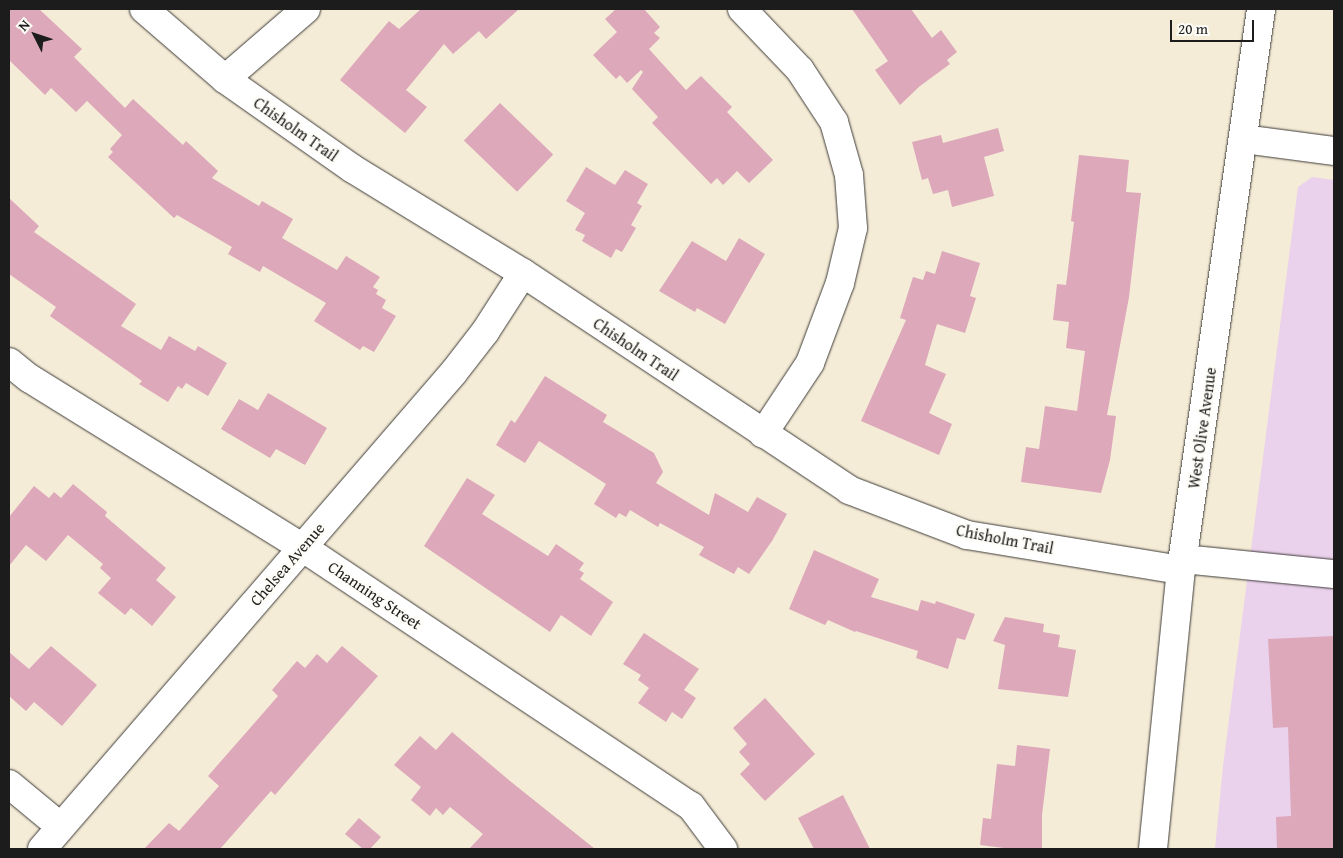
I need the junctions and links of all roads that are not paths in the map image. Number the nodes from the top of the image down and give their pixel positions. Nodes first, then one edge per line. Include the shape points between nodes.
1 (144, 9) edge
2 (306, 9) edge
3 (742, 9) edge
4 (1261, 9) edge
5 (225, 78) junction
6 (1243, 139) junction
7 (1334, 151) edge
8 (523, 273) junction
9 (9, 362) edge
10 (763, 434) junction
11 (302, 546) junction
12 (1182, 564) junction
13 (1334, 574) edge
14 (9, 784) edge
15 (62, 827) junction
16 (42, 849) edge
17 (723, 849) edge
18 (1152, 849) edge

1 - 5 street, Chisholm Trail
2 - 5 street
3 - 10 street via 800,70 834,122 849,175 853,228 840,283 810,362
4 - 6 street, West Olive Avenue
5 - 8 street, Chisholm Trail via 354,169
6 - 7 street
6 - 12 street, West Olive Avenue
8 - 10 street, Chisholm Trail
8 - 11 street, Chelsea Avenue via 485,332 454,372
9 - 11 street, Channing Street via 29,378
10 - 12 street, Chisholm Trail via 849,490 967,535
11 - 15 street, Chelsea Avenue
11 - 17 street, Channing Street via 691,806
12 - 13 street, Chisholm Trail
12 - 18 street, West Olive Avenue
14 - 15 street
15 - 16 street, Chelsea Avenue

